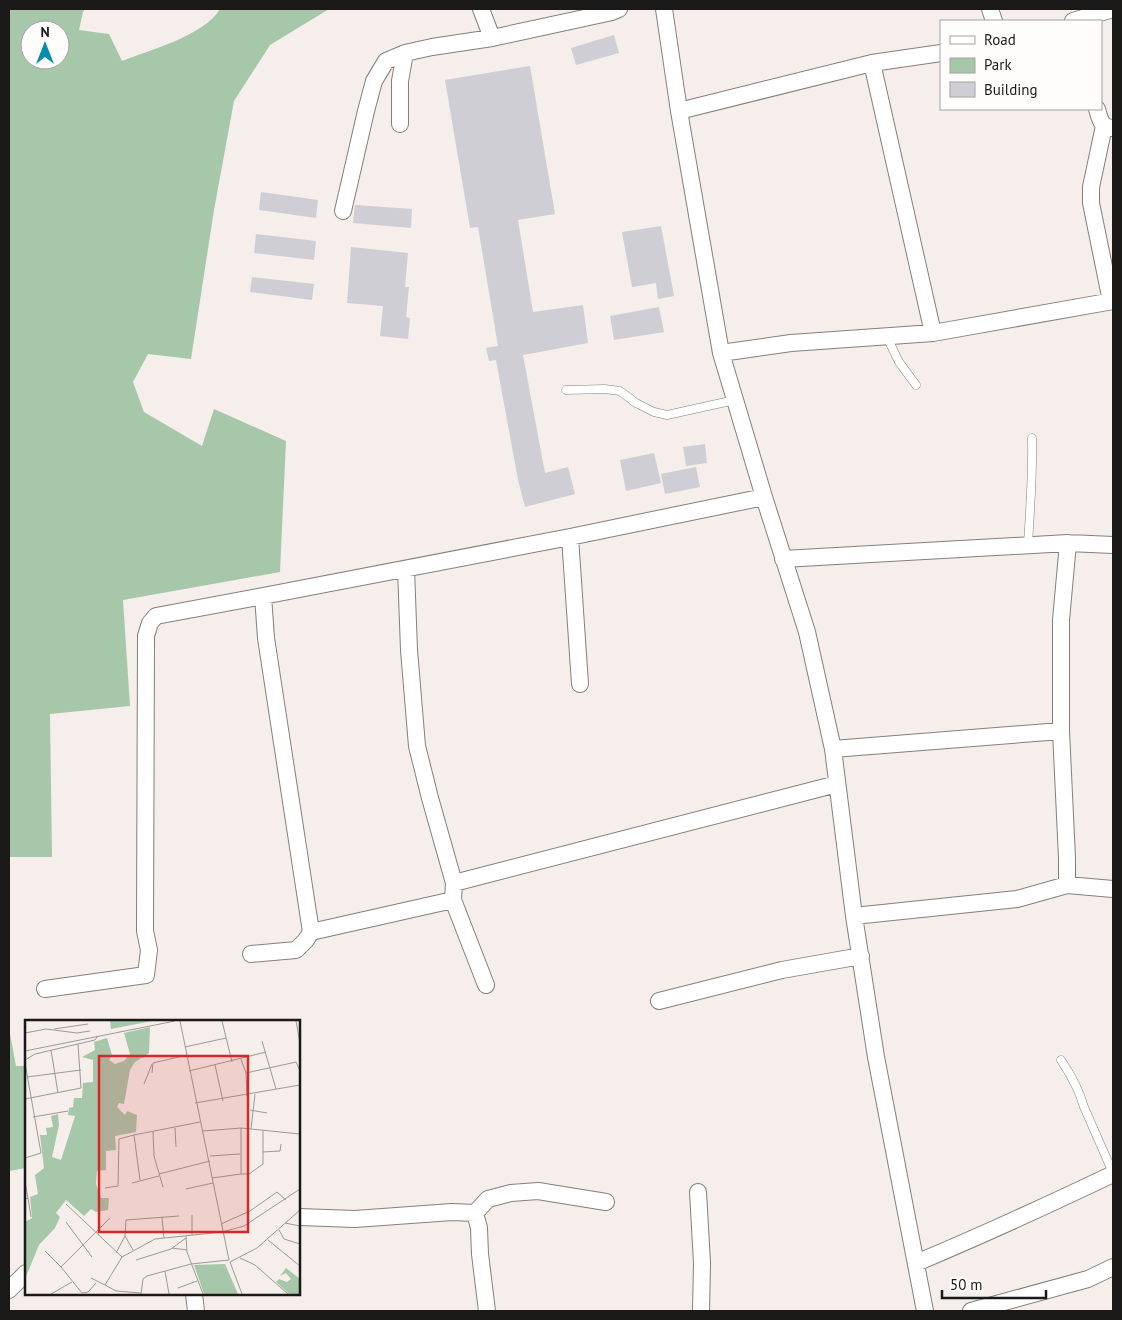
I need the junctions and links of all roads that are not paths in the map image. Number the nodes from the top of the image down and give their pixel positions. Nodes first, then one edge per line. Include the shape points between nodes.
1 (481, 9) edge
2 (619, 9) edge
3 (664, 9) edge
4 (1113, 9) edge
5 (1076, 20) edge
6 (492, 38) junction
7 (405, 53) junction
8 (940, 53) edge
9 (872, 62) junction
10 (1097, 110) edge
11 (679, 111) junction
12 (400, 124) dead end
13 (1108, 127) edge
14 (343, 211) dead end
15 (1112, 301) edge
16 (933, 333) junction
17 (887, 337) junction
18 (721, 353) junction
19 (916, 385) dead end
20 (566, 390) dead end
21 (735, 400) junction
22 (1032, 438) dead end
23 (764, 497) junction
24 (570, 537) junction
25 (1068, 543) junction
26 (1028, 545) junction
27 (1113, 545) edge
28 (783, 559) junction
29 (406, 569) junction
30 (263, 596) junction
31 (580, 684) dead end
32 (1061, 731) junction
33 (833, 749) junction
34 (837, 784) junction
35 (454, 883) junction
36 (1067, 884) junction
37 (1113, 889) edge
38 (454, 900) junction
39 (854, 916) junction
40 (311, 932) junction
41 (251, 954) dead end
42 (860, 956) junction
43 (486, 985) dead end
44 (45, 989) dead end
45 (659, 1001) dead end
46 (1061, 1060) dead end
47 (1113, 1173) edge
48 (698, 1192) dead end
49 (606, 1202) dead end
50 (475, 1213) junction
51 (300, 1217) edge
52 (916, 1263) junction
53 (1113, 1267) edge
54 (25, 1274) edge
55 (9, 1290) edge
56 (194, 1295) edge
57 (196, 1311) edge
58 (486, 1311) edge
59 (701, 1311) edge
60 (925, 1311) edge
61 (971, 1311) edge

1 - 6 street
2 - 6 street
3 - 11 street
4 - 5 street
6 - 7 street
7 - 12 street via 400,81
7 - 14 street via 386,61 374,81
8 - 9 street
9 - 11 street
9 - 16 street
10 - 13 street via 1101,122
11 - 18 street
13 - 15 street via 1091,187 1091,203
15 - 16 street
16 - 17 street
17 - 18 street via 791,343
17 - 19 lane via 899,362
18 - 21 street
20 - 21 lane via 620,391 636,403 667,415
21 - 23 street
22 - 26 lane
23 - 24 street
23 - 28 street
24 - 29 street
24 - 31 street
25 - 26 street
25 - 27 street
25 - 32 street via 1061,620
26 - 28 street
28 - 33 street via 807,632
29 - 30 street
29 - 35 street via 417,746
30 - 40 street via 266,638
30 - 44 street via 156,616 150,623 146,636 144,931 149,950 146,975
32 - 33 street
32 - 36 street
33 - 34 street
34 - 35 street
34 - 39 street
35 - 38 street
36 - 37 street
36 - 39 street via 1017,899
38 - 40 street
38 - 43 street
39 - 42 street
40 - 41 street via 296,950
42 - 45 street via 782,970
42 - 52 street
46 - 47 lane via 1073,1078
47 - 52 street via 1054,1203
48 - 59 street
49 - 50 street via 538,1191 511,1193 488,1199
50 - 51 street via 355,1219
50 - 58 street
52 - 60 street
53 - 61 street via 1088,1279
54 - 55 street
56 - 57 street

